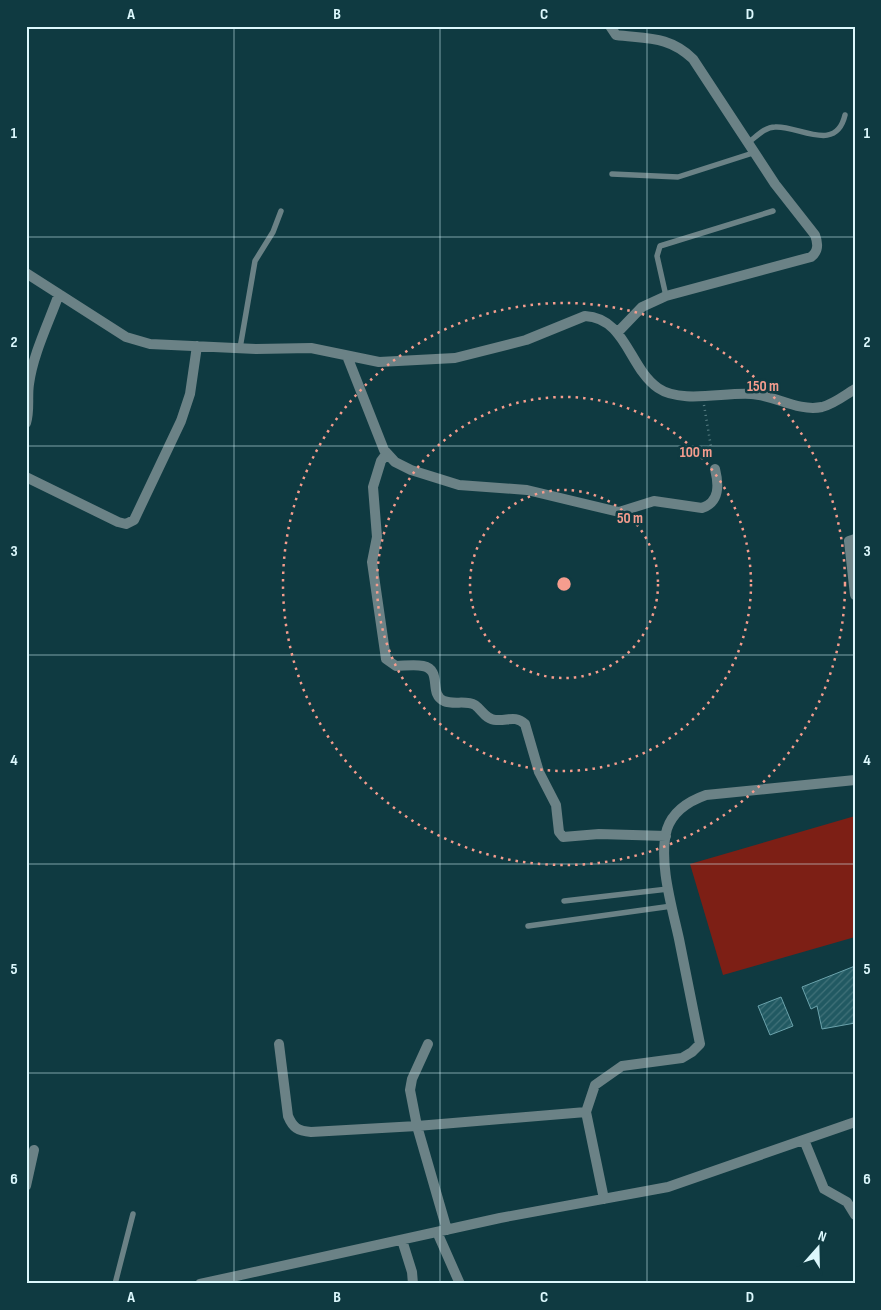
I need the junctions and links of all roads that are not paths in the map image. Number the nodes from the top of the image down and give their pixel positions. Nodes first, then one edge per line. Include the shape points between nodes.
1 (610, 26) edge
2 (844, 116) dead end
3 (749, 142) junction
4 (756, 152) junction
5 (612, 174) dead end
6 (282, 211) dead end
7 (772, 211) dead end
8 (26, 273) edge
9 (59, 294) junction
10 (666, 296) junction
11 (617, 333) junction
12 (197, 346) junction
13 (240, 348) junction
14 (347, 356) junction
15 (854, 391) edge
16 (26, 423) edge
17 (387, 454) junction
18 (715, 469) road end
19 (26, 477) edge
20 (855, 539) edge
21 (855, 596) edge
22 (855, 780) edge
23 (666, 836) junction
24 (668, 889) junction
25 (564, 901) dead end
26 (672, 906) junction
27 (528, 926) dead end
28 (279, 1044) dead end
29 (428, 1044) dead end
30 (586, 1112) junction
31 (855, 1122) edge
32 (417, 1126) junction
33 (804, 1140) junction
34 (34, 1150) dead end
35 (26, 1186) edge
36 (604, 1199) junction
37 (133, 1214) dead end
38 (855, 1215) edge
39 (442, 1231) junction
40 (402, 1240) junction
41 (206, 1283) edge
42 (115, 1284) edge
43 (413, 1284) edge
44 (460, 1284) edge

1 - 3 street via 616,35 669,41 682,48 693,59
2 - 3 lane via 842,125 826,135 773,127
3 - 4 street
4 - 5 lane via 678,177
4 - 10 street via 776,184 816,235 818,247 814,255
6 - 13 lane via 256,261
7 - 10 lane via 660,246 658,256
8 - 9 street
9 - 12 street via 126,337 150,344
9 - 16 street via 28,385
10 - 11 street via 642,307
11 - 14 street via 610,324 585,316 526,340 455,358 379,362
11 - 15 street via 651,382 668,393 702,397 754,394 803,407 821,407
12 - 13 street
12 - 19 street via 190,394 181,421 134,520 126,524 118,522
13 - 14 street via 311,348
14 - 17 street
17 - 18 street via 411,470 459,485 527,490 619,512 654,501 702,508 708,506 714,500 718,485
17 - 23 street via 381,461 373,487 377,537 372,562 386,659 396,666 430,668 441,700 469,703 496,720 516,719 525,724 540,772 556,805 559,832 563,837 599,834
20 - 21 street via 850,541
22 - 23 street via 706,795 681,808
23 - 24 street
24 - 25 lane
24 - 26 street
26 - 27 lane
26 - 30 street via 700,1044 682,1058 631,1064 615,1070 595,1085
28 - 32 street via 288,1116 299,1131
29 - 32 street via 410,1090
30 - 32 street
30 - 36 street
31 - 33 street
32 - 39 street
33 - 36 street via 668,1187
33 - 38 street via 824,1189 847,1202
34 - 35 street
36 - 39 street
37 - 42 lane
39 - 40 street
39 - 44 street
40 - 41 street
40 - 43 street

